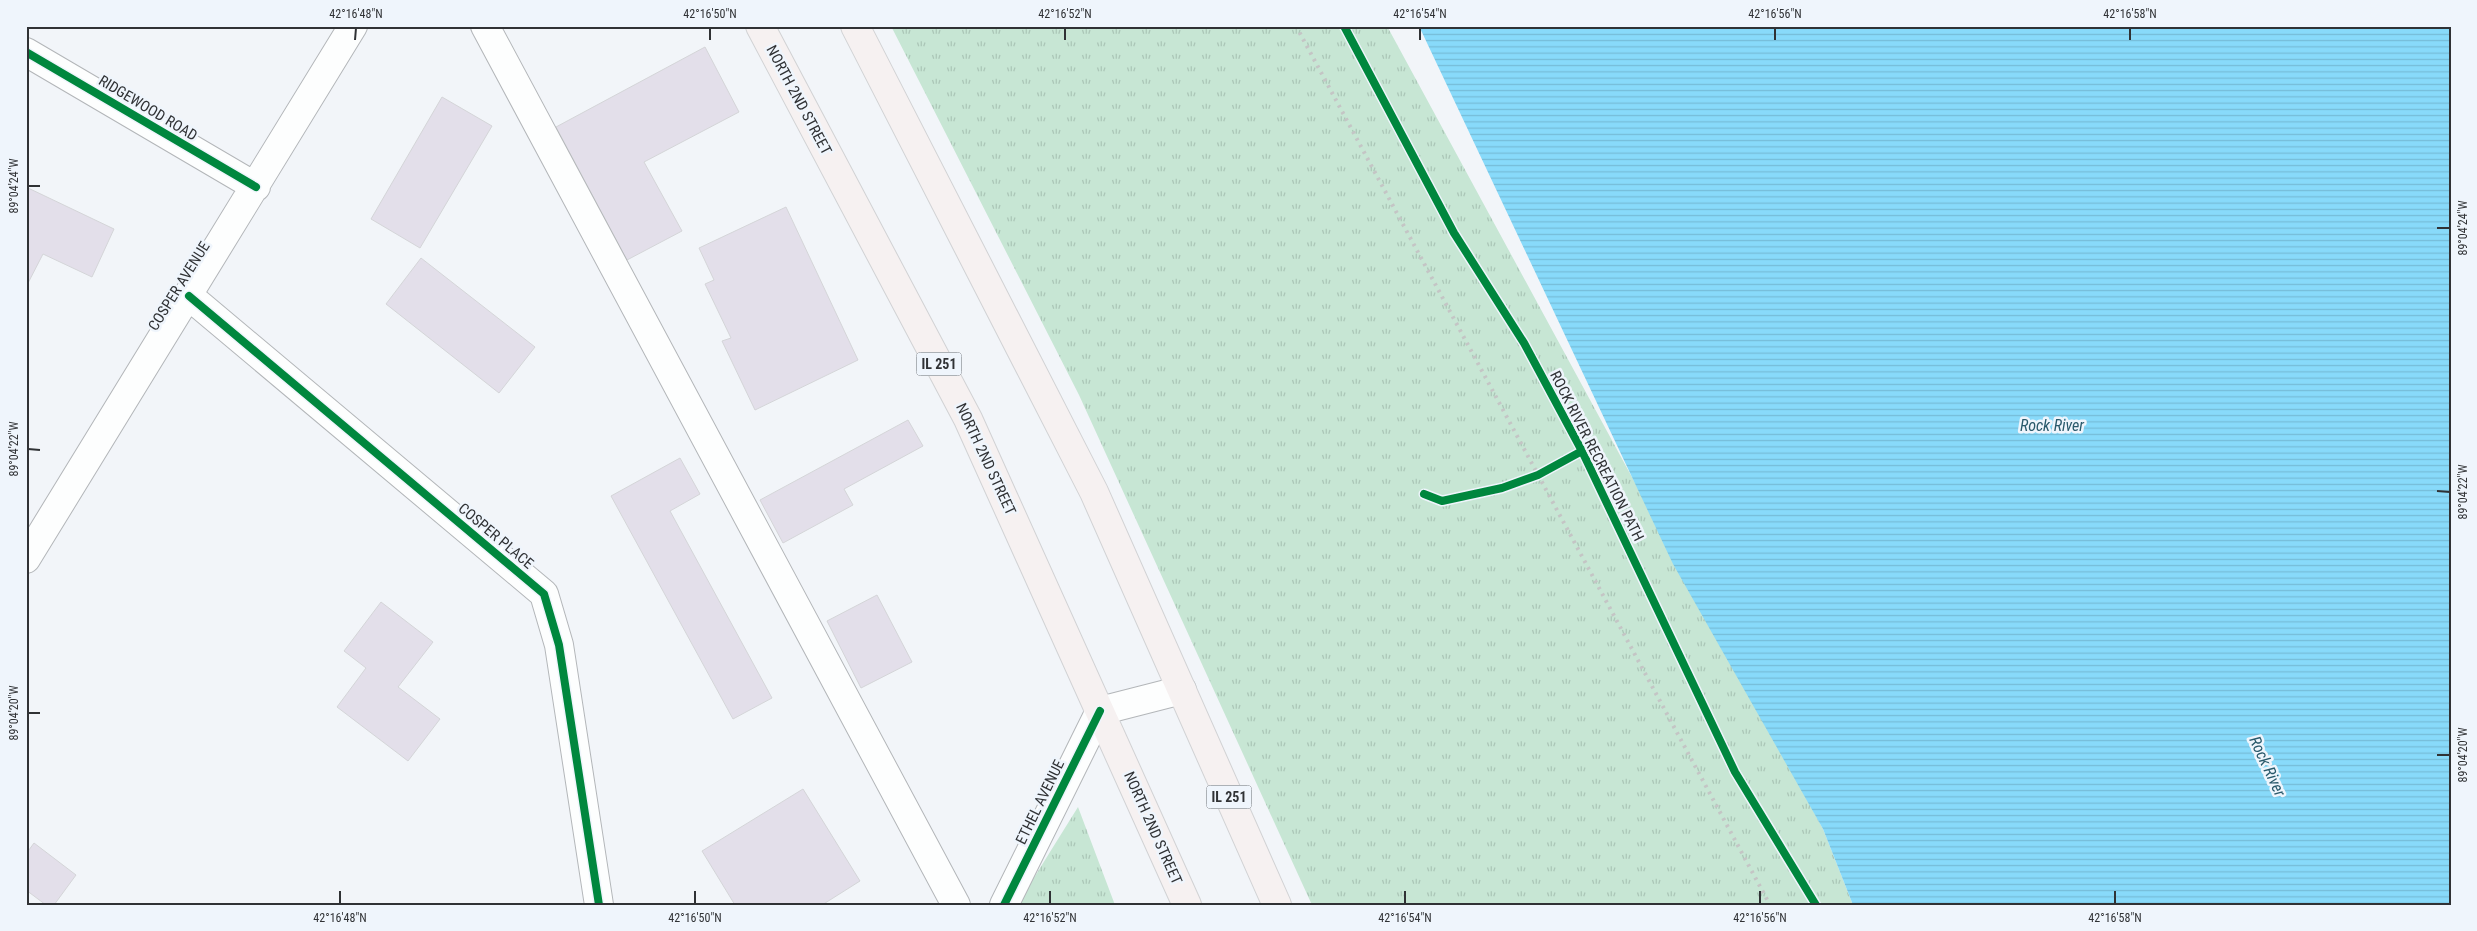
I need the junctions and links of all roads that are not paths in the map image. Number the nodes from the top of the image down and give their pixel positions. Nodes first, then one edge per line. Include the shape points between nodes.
1 (353, 26) edge
2 (485, 26) edge
3 (760, 26) edge
4 (855, 26) edge
5 (26, 52) edge
6 (256, 187) junction
7 (189, 296) junction
8 (26, 559) edge
9 (1182, 690) junction
10 (1100, 711) junction
11 (598, 905) edge
12 (956, 905) edge
13 (1004, 905) edge
14 (1187, 905) edge
15 (1277, 905) edge

1 - 6 street, COSPER AVENUE
2 - 12 street
3 - 10 main road, NORTH 2ND STREET / IL 251 via 968,419
4 - 9 main road, IL 251 via 1094,492
5 - 6 street, RIDGEWOOD ROAD
6 - 7 street, COSPER AVENUE
7 - 8 street, COSPER AVENUE
7 - 11 street, COSPER PLACE via 544,594 559,645
9 - 10 street
9 - 15 main road, IL 251
10 - 13 street, ETHEL AVENUE
10 - 14 main road, NORTH 2ND STREET / IL 251

